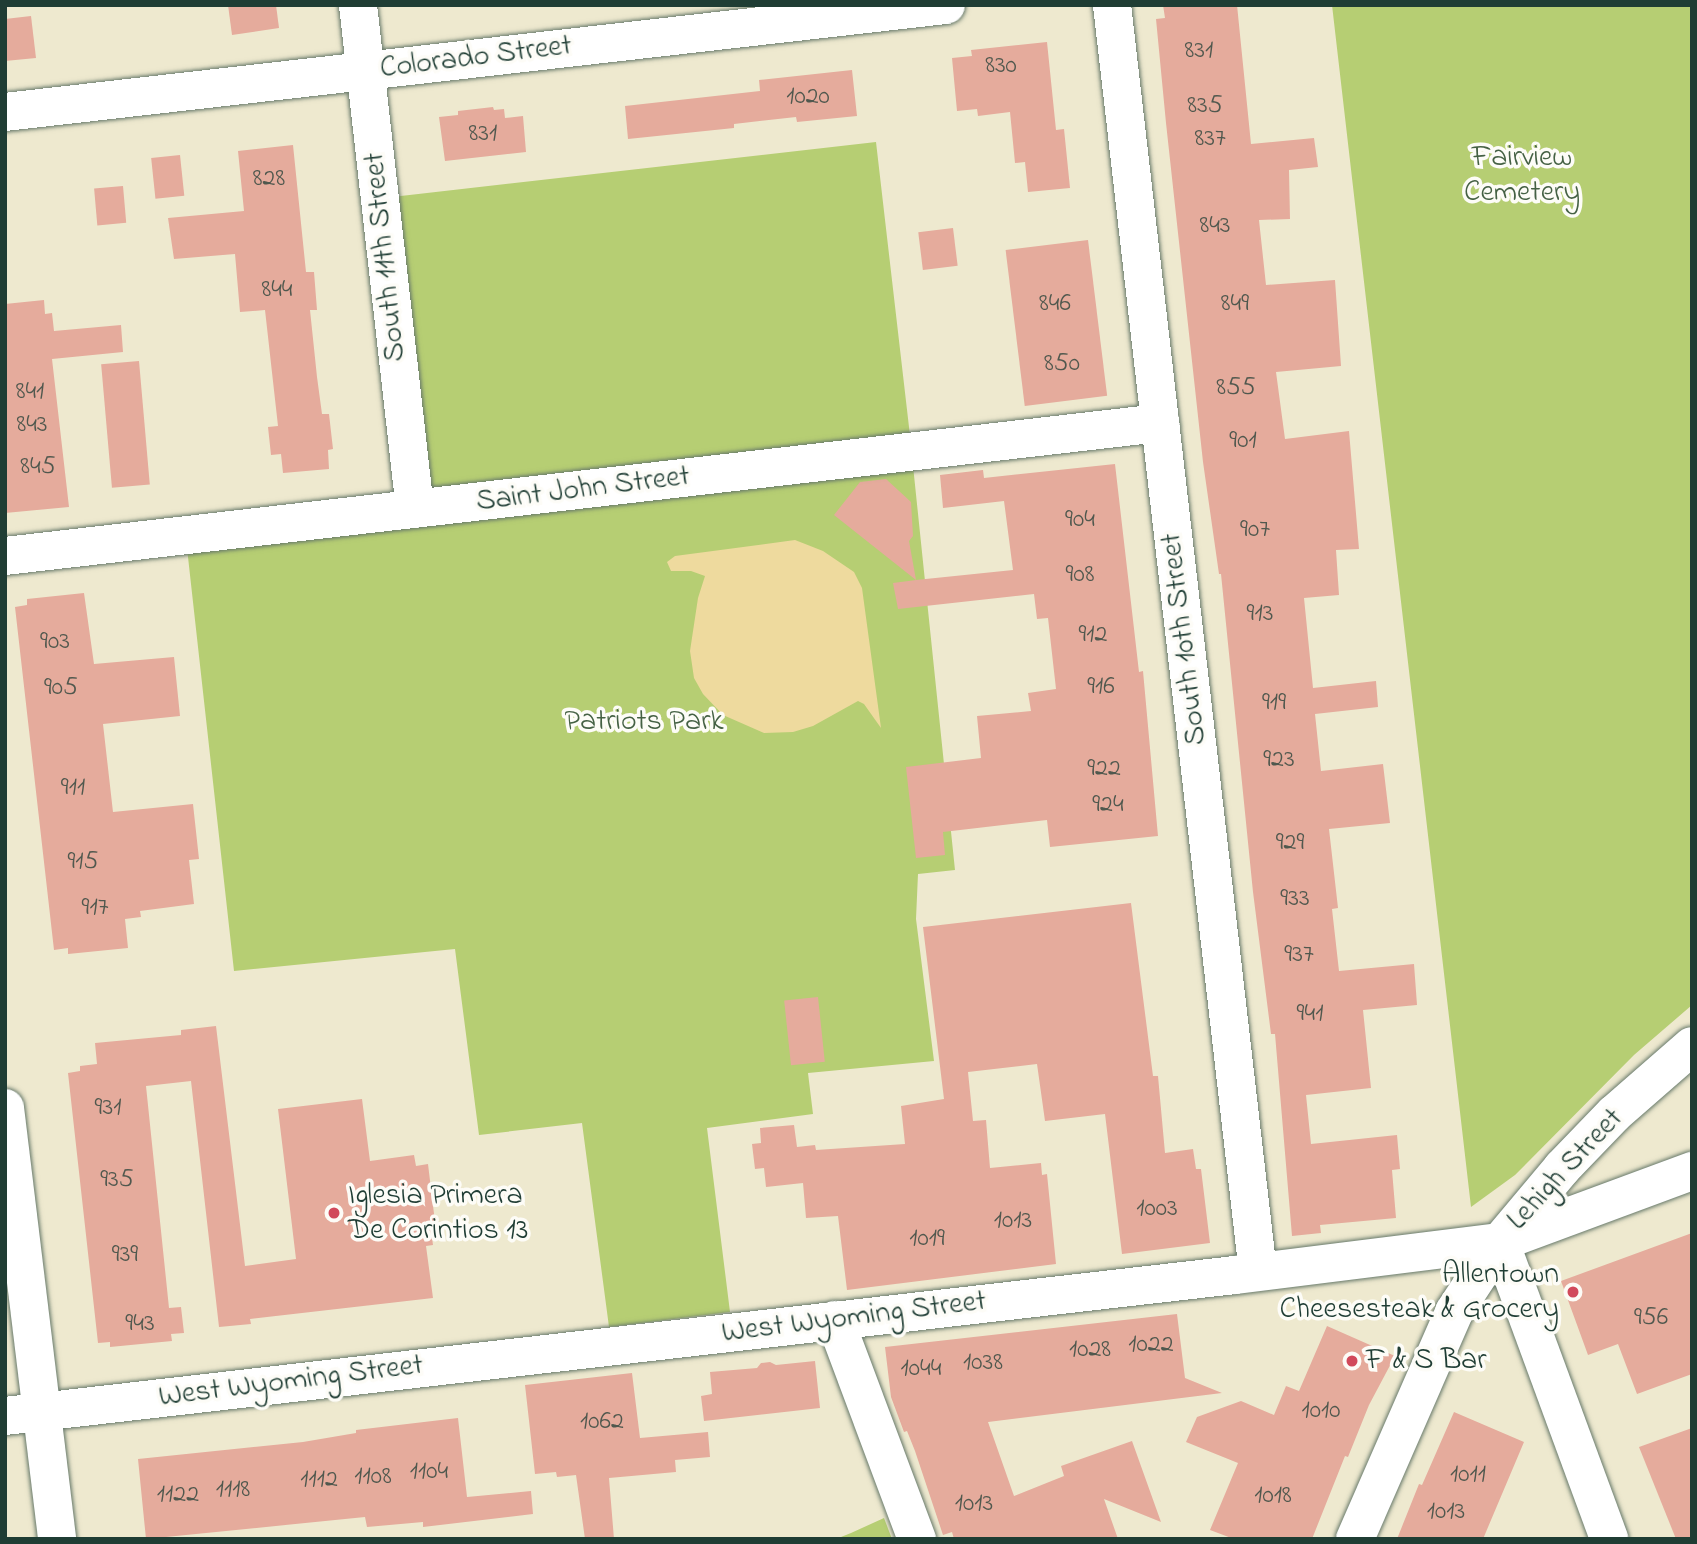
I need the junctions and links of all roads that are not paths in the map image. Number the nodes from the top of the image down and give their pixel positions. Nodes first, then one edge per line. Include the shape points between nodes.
1 (358, 5) edge
2 (946, 5) edge
3 (1112, 5) edge
4 (366, 71) junction
5 (5, 112) edge
6 (1160, 424) junction
7 (415, 509) junction
8 (5, 556) edge
9 (1692, 1046) edge
10 (5, 1108) edge
11 (1692, 1171) edge
12 (1500, 1242) junction
13 (1258, 1272) junction
14 (835, 1320) junction
15 (43, 1412) junction
16 (5, 1416) edge
17 (57, 1539) edge
18 (917, 1539) edge
19 (1355, 1539) edge
20 (1609, 1539) edge

1 - 4 street, South 11th Street
2 - 4 street, Colorado Street
3 - 6 street, South 10th Street
4 - 5 street, Colorado Street
4 - 7 street, South 11th Street
6 - 7 street, Saint John Street
6 - 13 street, South 10th Street
7 - 8 street, Saint John Street
9 - 12 street, Lehigh Street via 1614,1114
10 - 15 street
11 - 12 street, West Wyoming Street
12 - 13 street, West Wyoming Street
12 - 19 street, Lehigh Street via 1454,1312
12 - 20 street
13 - 14 street, West Wyoming Street
14 - 15 street, West Wyoming Street
14 - 18 street
15 - 16 street, West Wyoming Street
15 - 17 street

